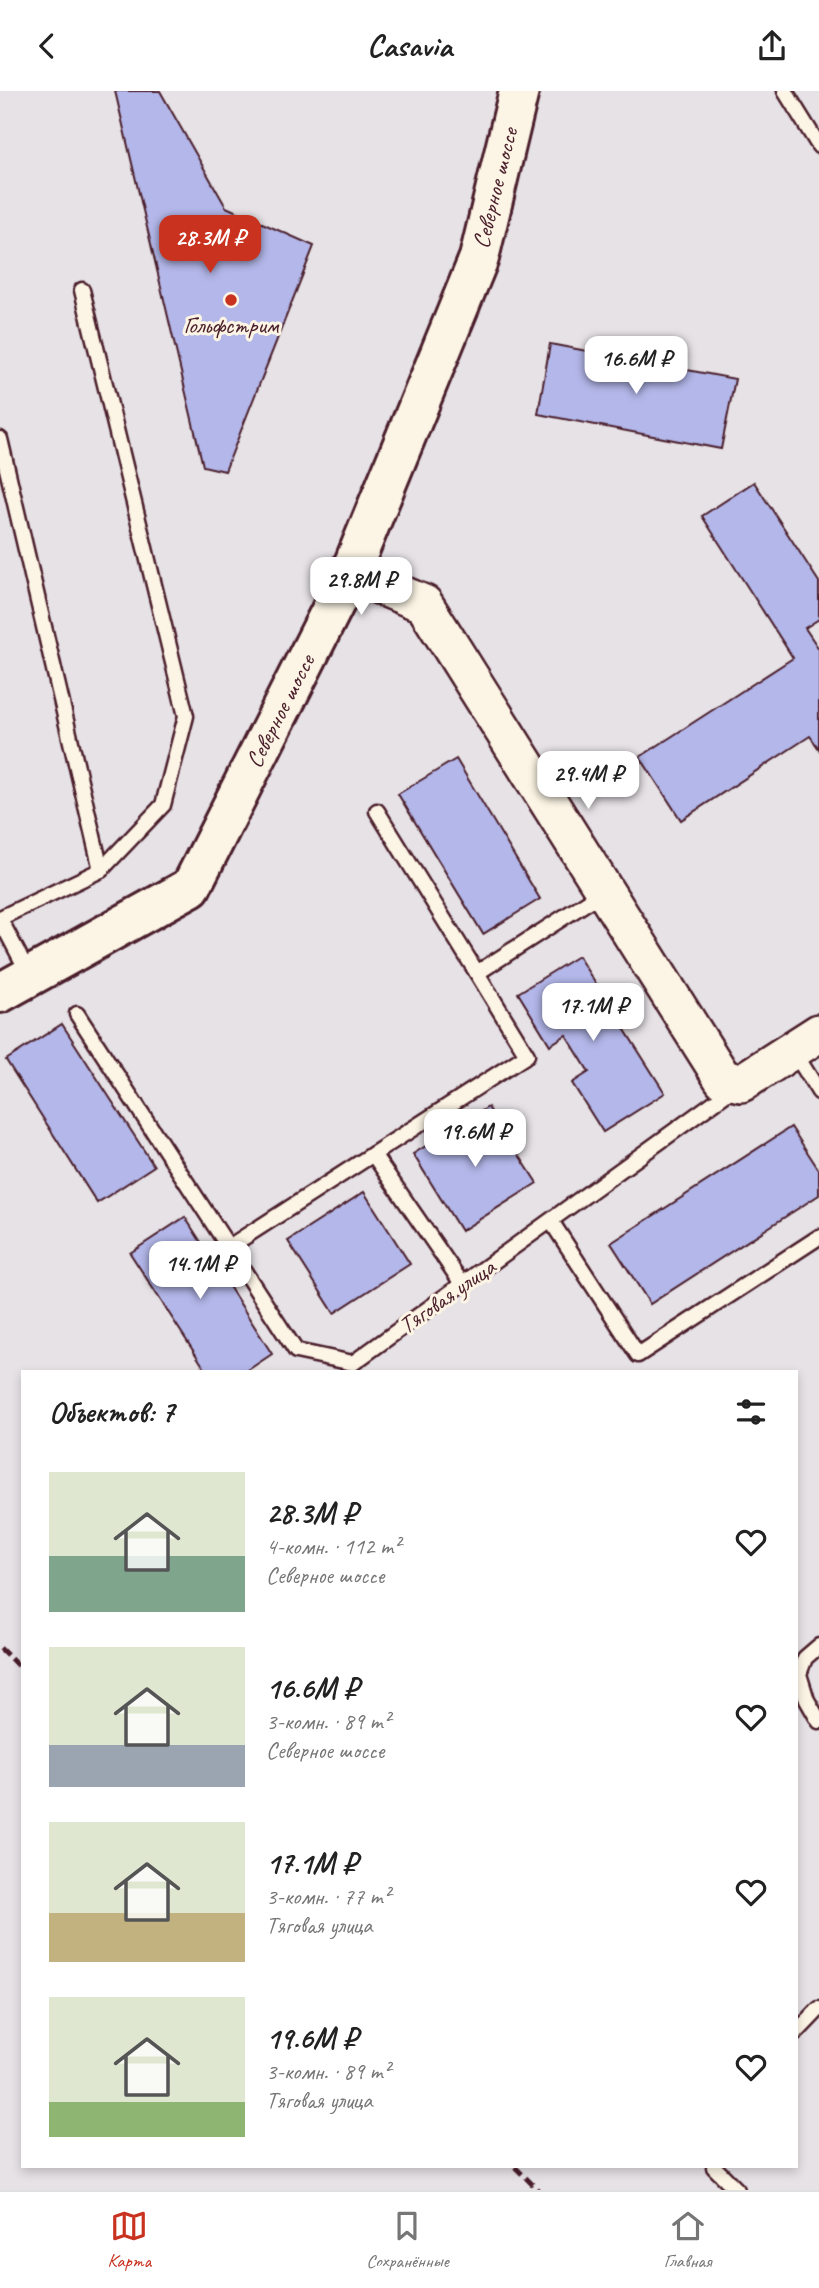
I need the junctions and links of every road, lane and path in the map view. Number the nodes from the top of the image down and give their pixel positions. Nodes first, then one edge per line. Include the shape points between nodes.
1 (519, 91) edge
2 (785, 91) edge
3 (819, 146) edge
4 (82, 290) dead end
5 (0, 439) edge
6 (350, 573) junction
7 (377, 811) dead end
8 (101, 870) junction
9 (604, 891) junction
10 (0, 918) edge
11 (477, 973) junction
12 (15, 985) edge
13 (77, 1014) dead end
14 (806, 1042) edge
15 (741, 1083) junction
16 (819, 1092) edge
17 (373, 1154) junction
18 (551, 1221) junction
19 (819, 1237) edge
20 (229, 1247) junction
21 (463, 1285) junction
22 (819, 1646) edge
23 (819, 1721) edge
24 (819, 2010) edge
25 (798, 2031) edge
26 (714, 2168) edge
27 (737, 2190) edge

1 - 6 main road, Северное шоссе via 479,258
2 - 3 lane
4 - 8 lane via 186,716 163,805
5 - 8 lane
6 - 9 street via 424,604
6 - 12 main road, Северное шоссе via 191,887
7 - 11 lane
8 - 10 lane
9 - 11 lane
9 - 15 street via 723,1079
10 - 12 lane
11 - 17 lane via 527,1055
13 - 20 lane, Тяговая улица
14 - 15 street, Тяговая улица
14 - 16 lane
15 - 18 lane, Тяговая улица
17 - 20 lane
17 - 21 lane
18 - 19 lane via 639,1355
18 - 21 lane, Тяговая улица
20 - 21 lane, Тяговая улица via 296,1351 353,1363
22 - 23 lane via 805,1658 799,1674
24 - 25 lane
26 - 27 lane

